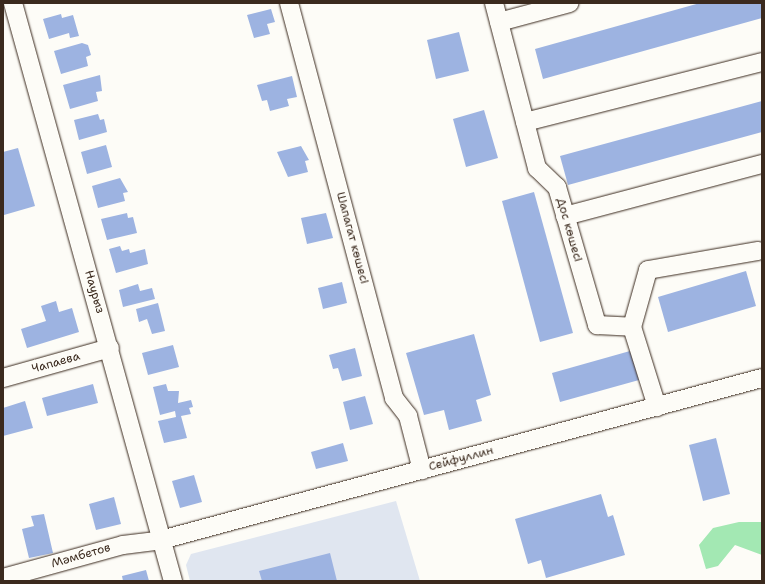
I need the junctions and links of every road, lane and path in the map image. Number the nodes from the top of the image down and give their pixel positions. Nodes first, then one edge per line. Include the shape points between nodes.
1 (13, 3) edge
2 (289, 3) edge
3 (494, 3) edge
4 (570, 3) edge
5 (499, 22) junction
6 (762, 62) edge
7 (525, 122) junction
8 (762, 164) edge
9 (565, 216) junction
10 (758, 252) dead end
11 (632, 327) junction
12 (110, 348) junction
13 (3, 378) edge
14 (762, 378) edge
15 (657, 407) junction
16 (422, 470) junction
17 (161, 540) junction
18 (3, 578) edge
19 (173, 581) edge

1 - 12 street, Наурыз
2 - 16 street, Шапагат көшесі via 394,398 408,416
3 - 5 street, Дос көшесі
4 - 5 street
5 - 7 street, Дос көшесі
6 - 7 street
7 - 9 street, Дос көшесі via 537,168 557,187
8 - 9 street
9 - 11 street, Дос көшесі via 597,325
10 - 11 street via 648,270
11 - 15 street
12 - 13 street, Чапаева
12 - 17 street, Наурыз
14 - 15 street, Сейфуллин
15 - 16 street, Сейфуллин
16 - 17 street, Сейфуллин
17 - 18 street, Мәмбетов via 123,545
17 - 19 street, Наурыз

